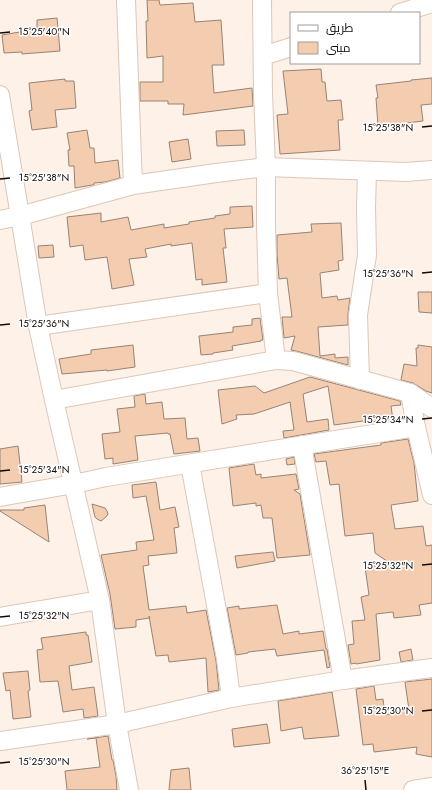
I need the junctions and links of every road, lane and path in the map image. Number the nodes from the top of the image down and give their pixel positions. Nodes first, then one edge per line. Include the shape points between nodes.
1 (126, 0) edge
2 (262, 0) edge
3 (432, 3) edge
4 (403, 12) edge
5 (290, 47) edge
6 (263, 56) junction
7 (0, 95) edge
8 (266, 167) junction
9 (432, 170) edge
10 (367, 171) junction
11 (133, 185) junction
12 (20, 216) junction
13 (0, 220) edge
14 (268, 292) junction
15 (38, 326) junction
16 (276, 360) junction
17 (360, 380) junction
18 (410, 393) junction
19 (54, 400) junction
20 (432, 408) edge
21 (416, 427) junction
22 (302, 445) junction
23 (190, 464) junction
24 (74, 484) junction
25 (432, 495) edge
26 (0, 496) edge
27 (100, 600) junction
28 (0, 617) edge
29 (432, 668) edge
30 (343, 680) junction
31 (232, 698) junction
32 (117, 724) junction
33 (0, 740) edge
34 (432, 787) edge
35 (129, 790) edge
36 (413, 790) edge

1 - 11 street
2 - 6 street
3 - 4 street
5 - 6 street
6 - 8 street
7 - 12 street
8 - 10 street
8 - 11 street
8 - 14 street
9 - 10 street
10 - 17 street via 367,255 358,315
11 - 12 street
12 - 13 street
12 - 15 street
14 - 15 street
14 - 16 street
15 - 19 street
16 - 17 street via 293,361
16 - 19 street
17 - 18 street
18 - 20 street
18 - 21 street
19 - 24 street
21 - 22 street
21 - 25 street
22 - 23 street
22 - 30 street
23 - 24 street
23 - 31 street
24 - 26 street
24 - 27 street
27 - 28 street
27 - 32 street
29 - 30 street
30 - 31 street
31 - 32 street
32 - 33 street
32 - 35 street
34 - 36 street

